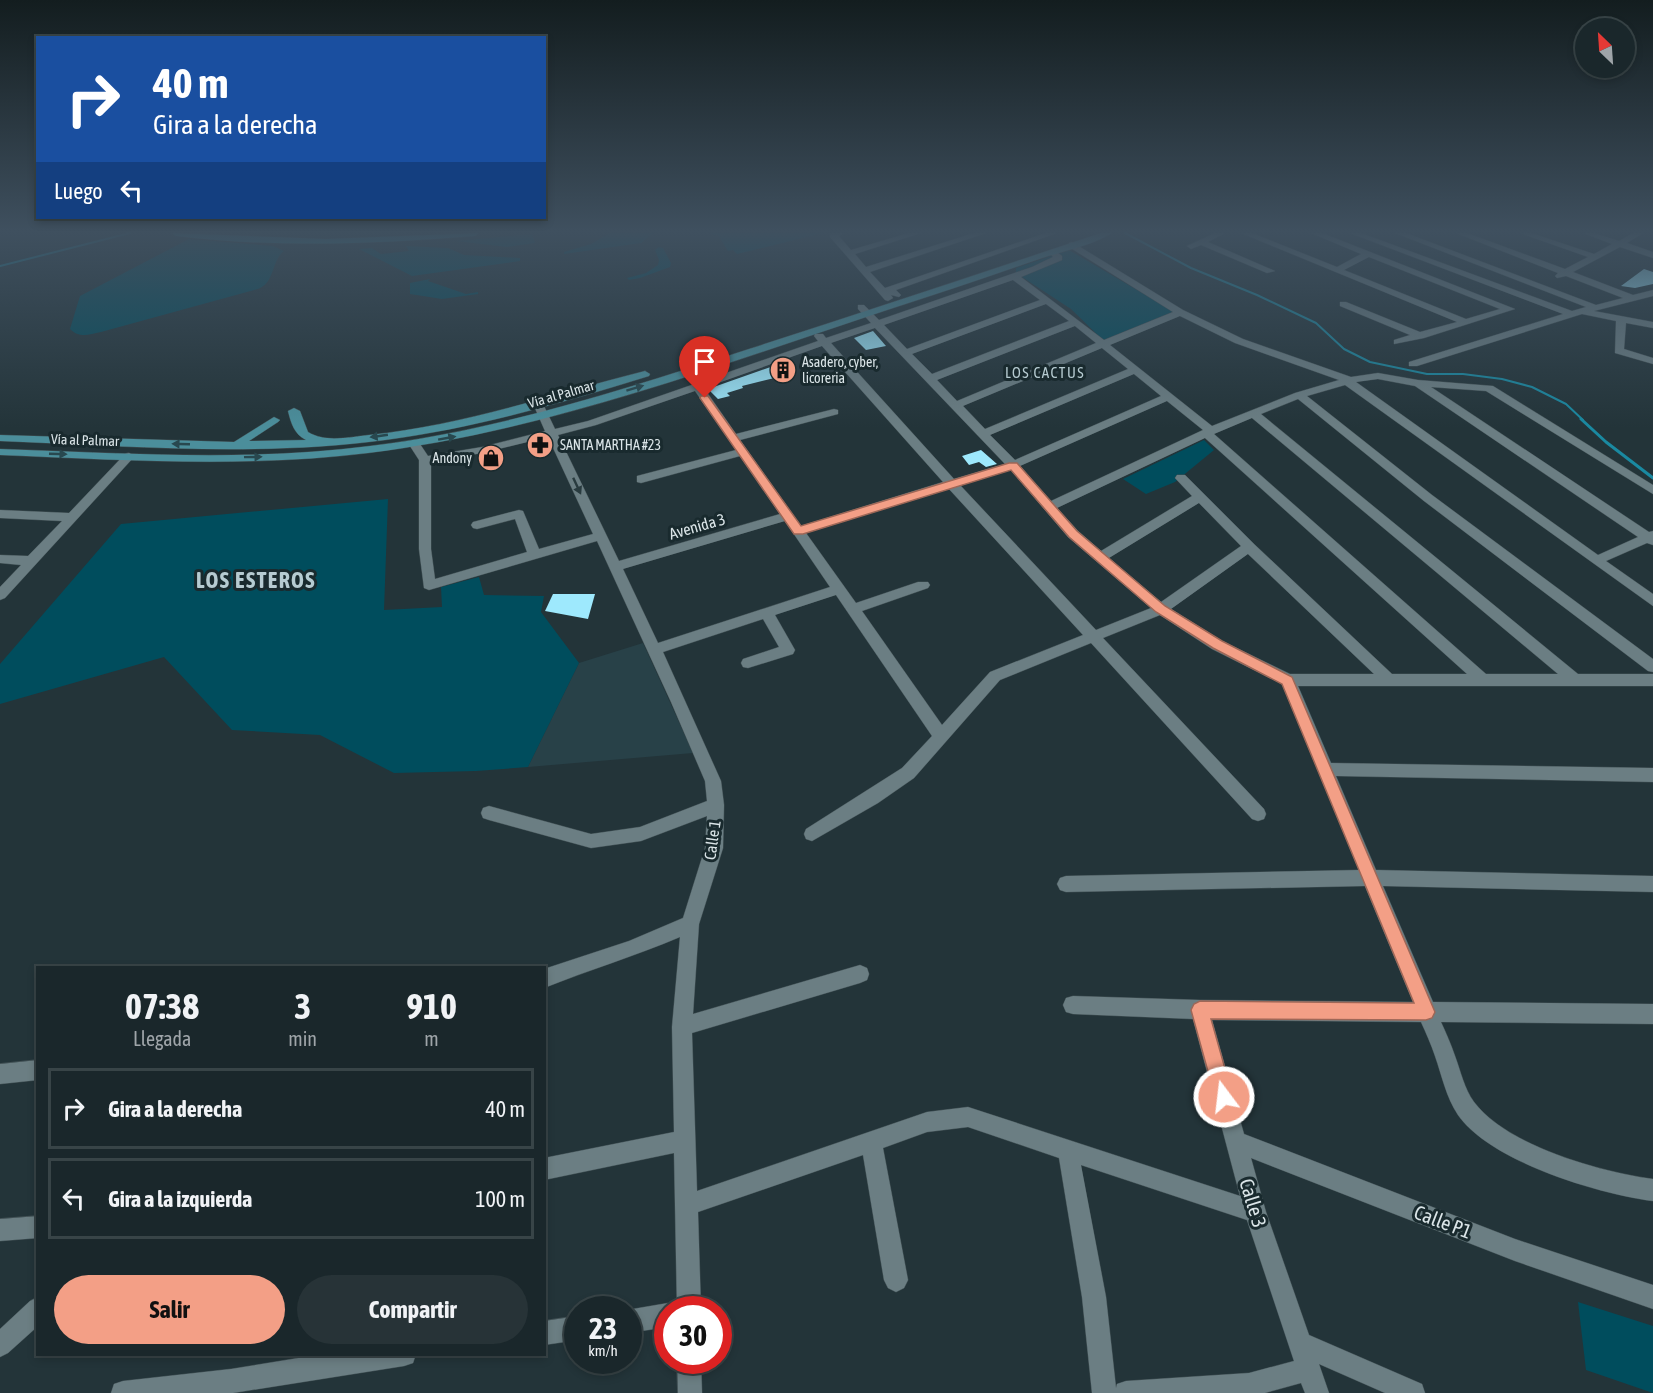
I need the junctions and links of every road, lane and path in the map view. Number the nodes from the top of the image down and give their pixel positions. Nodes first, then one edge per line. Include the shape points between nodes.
1 (890, 298) edge
2 (919, 298) edge
3 (932, 298) edge
4 (1045, 298) edge
5 (1157, 298) edge
6 (1406, 298) edge
7 (1481, 298) edge
8 (1534, 298) edge
9 (1570, 298) edge
10 (1628, 298) edge
11 (1048, 300) junction
12 (1530, 303) dead end
13 (1343, 304) dead end
14 (1594, 307) junction
15 (1509, 309) junction
16 (1180, 312) junction
17 (1577, 313) junction
18 (869, 315) junction
19 (1621, 319) junction
20 (1076, 322) junction
21 (1466, 322) junction
22 (1653, 325) edge
23 (815, 331) junction
24 (1420, 336) junction
25 (825, 342) junction
26 (1398, 342) dead end
27 (1104, 345) junction
28 (907, 352) junction
29 (1653, 361) edge
30 (1413, 364) dead end
31 (1136, 370) junction
32 (932, 378) junction
33 (1348, 381) junction
34 (1418, 383) junction
35 (698, 387) junction
36 (1299, 395) junction
37 (1168, 396) junction
38 (956, 405) junction
39 (294, 411) dead end
40 (542, 411) junction
41 (834, 412) dead end
42 (1254, 414) junction
43 (274, 420) dead end
44 (1208, 432) junction
45 (552, 433) junction
46 (983, 434) junction
47 (0, 438) edge
48 (733, 438) junction
49 (346, 441) junction
50 (414, 443) junction
51 (221, 445) junction
52 (0, 452) edge
53 (742, 452) junction
54 (129, 456) junction
55 (424, 460) junction
56 (1013, 465) junction
57 (1181, 478) dead end
58 (641, 479) dead end
59 (953, 484) junction
60 (1653, 490) edge
61 (1200, 497) junction
62 (1050, 507) junction
63 (0, 514) edge
64 (788, 516) junction
65 (72, 517) junction
66 (477, 525) dead end
67 (798, 531) junction
68 (600, 536) junction
69 (1651, 538) edge
70 (1249, 547) junction
71 (535, 555) junction
72 (1100, 557) junction
73 (0, 559) edge
74 (1597, 560) junction
75 (32, 561) junction
76 (615, 567) junction
77 (923, 585) dead end
78 (838, 589) junction
79 (0, 595) edge
80 (1653, 601) edge
81 (853, 609) junction
82 (1161, 609) junction
83 (767, 613) junction
84 (1094, 637) junction
85 (654, 650) junction
86 (748, 663) dead end
87 (1653, 667) edge
88 (1288, 680) junction
89 (1653, 680) edge
90 (1390, 681) junction
91 (1484, 681) junction
92 (1576, 681) junction
93 (941, 736) junction
94 (1325, 769) junction
95 (1653, 775) edge
96 (716, 805) junction
97 (489, 813) dead end
98 (1258, 814) dead end
99 (812, 834) dead end
100 (1371, 878) junction
101 (1066, 884) dead end
102 (1651, 888) edge
103 (690, 924) junction
104 (860, 974) dead end
105 (546, 981) edge
106 (1073, 1005) dead end
107 (1200, 1010) junction
108 (1426, 1012) junction
109 (1653, 1014) edge
110 (682, 1028) junction
111 (36, 1071) edge
112 (0, 1074) edge
113 (686, 1140) junction
114 (1235, 1141) junction
115 (872, 1143) junction
116 (1068, 1150) junction
117 (546, 1169) edge
118 (1651, 1191) edge
119 (687, 1205) junction
120 (1255, 1212) junction
121 (36, 1227) edge
122 (0, 1230) edge
123 (896, 1280) dead end
124 (689, 1296) edge
125 (1653, 1297) edge
126 (36, 1311) edge
127 (564, 1330) edge
128 (546, 1333) edge
129 (1300, 1343) junction
130 (0, 1345) edge
131 (391, 1356) edge
132 (1309, 1369) junction
133 (690, 1374) edge
134 (123, 1393) edge
135 (690, 1393) edge
136 (1104, 1393) edge
137 (1126, 1393) edge
138 (1317, 1393) edge
139 (1413, 1393) edge

1 - 18 main road, Vía al Palmar
2 - 18 main road, Vía al Palmar
3 - 18 street
4 - 11 street
5 - 16 street
6 - 21 street
7 - 15 street
8 - 17 street
9 - 14 street
10 - 14 street
11 - 20 street
11 - 28 street
12 - 15 street
13 - 24 street
14 - 17 street
15 - 21 street
16 - 27 street
16 - 33 street via 1239,341
17 - 19 street
17 - 30 street
18 - 23 main road, Vía al Palmar
18 - 25 street
18 - 28 street
18 - 40 main road, Vía al Palmar
19 - 22 street
19 - 29 street via 1619,351
20 - 27 street
20 - 32 street
21 - 24 street
23 - 25 street
40 -> 23 main road, Vía al Palmar
24 - 26 street
25 - 35 street
25 - 59 street
27 - 31 street
27 - 38 street
28 - 32 street
31 - 37 street
31 - 46 street
32 - 38 street
33 - 34 street via 1385,376
33 - 36 street
33 - 74 street
34 - 60 street via 1489,388
34 - 69 street
35 - 45 street
35 - 48 street
36 - 42 street
36 - 87 street via 1428,498
37 - 44 street
37 - 56 street
38 - 46 street
39 - 49 main road via 303,435
40 - 45 street, Calle 1
40 -> 49 main road, Vía al Palmar
50 -> 40 main road, Vía al Palmar
41 - 48 street
42 - 44 street
42 - 92 street
43 - 51 main road via 246,439
44 - 62 street
44 - 91 street
45 - 55 street
45 -> 68 street, Calle 1
46 - 56 street
51 -> 47 main road, Vía al Palmar
48 - 53 street
49 - 51 main road, Vía al Palmar
54 -> 50 main road, Vía al Palmar via 311,455
50 - 55 street
52 -> 54 main road, Vía al Palmar
53 - 58 street
53 - 64 street
54 - 65 street
55 - 71 street via 429,585
56 - 59 street
56 - 62 street
57 - 61 street
59 - 67 street
59 - 84 street
61 - 70 street
61 - 72 street
62 - 72 street
63 - 65 street
64 - 67 street
64 - 76 street, Avenida 3
65 - 75 street
66 - 71 street via 519,514
67 - 78 street
68 - 71 street
68 - 76 street, Calle 1
69 - 74 street
70 - 82 street
70 - 90 street
72 - 82 street
73 - 75 street
74 - 80 street
75 - 79 street
76 - 85 street, Calle 1
77 - 81 street
78 - 81 street
78 - 83 street
81 - 93 street
82 - 84 street
82 - 88 street via 1217,645
83 - 85 street
83 - 86 street via 788,650
84 - 93 street via 995,676
84 - 98 street
85 - 96 street, Calle 1 via 713,781
88 - 90 street
88 - 94 street
89 - 92 street
90 - 91 street
91 - 92 street
93 - 99 street via 908,773
94 - 95 street
94 - 100 street
96 - 97 street via 641,834 591,841
96 - 103 street, Calle 1 via 714,849
100 - 101 street
100 - 102 street
100 - 108 street
103 - 105 street via 630,950 564,970
103 - 110 street, Calle 1
104 - 110 street
106 - 107 street
107 - 108 street
107 - 114 street, Calle 3
108 - 109 street
108 - 118 street via 1456,1090 1472,1117 1501,1140 1581,1174
110 - 113 street, Calle 1
111 - 112 street
113 - 117 street
113 - 119 street, Calle 1
114 - 120 street, Calle 3
114 - 125 street, Calle P1 via 1515,1250
115 - 116 street via 927,1122 968,1117
115 - 119 street
115 - 123 street
116 - 120 street
116 - 136 street via 1094,1297
119 - 124 street, Calle 1
120 - 129 street, Calle 3
121 - 122 street
126 - 130 street
127 - 128 street
129 - 132 street, Calle 3
129 - 139 street
131 - 134 street
132 - 137 street via 1249,1385
132 - 138 street, Calle 3
133 - 135 street

